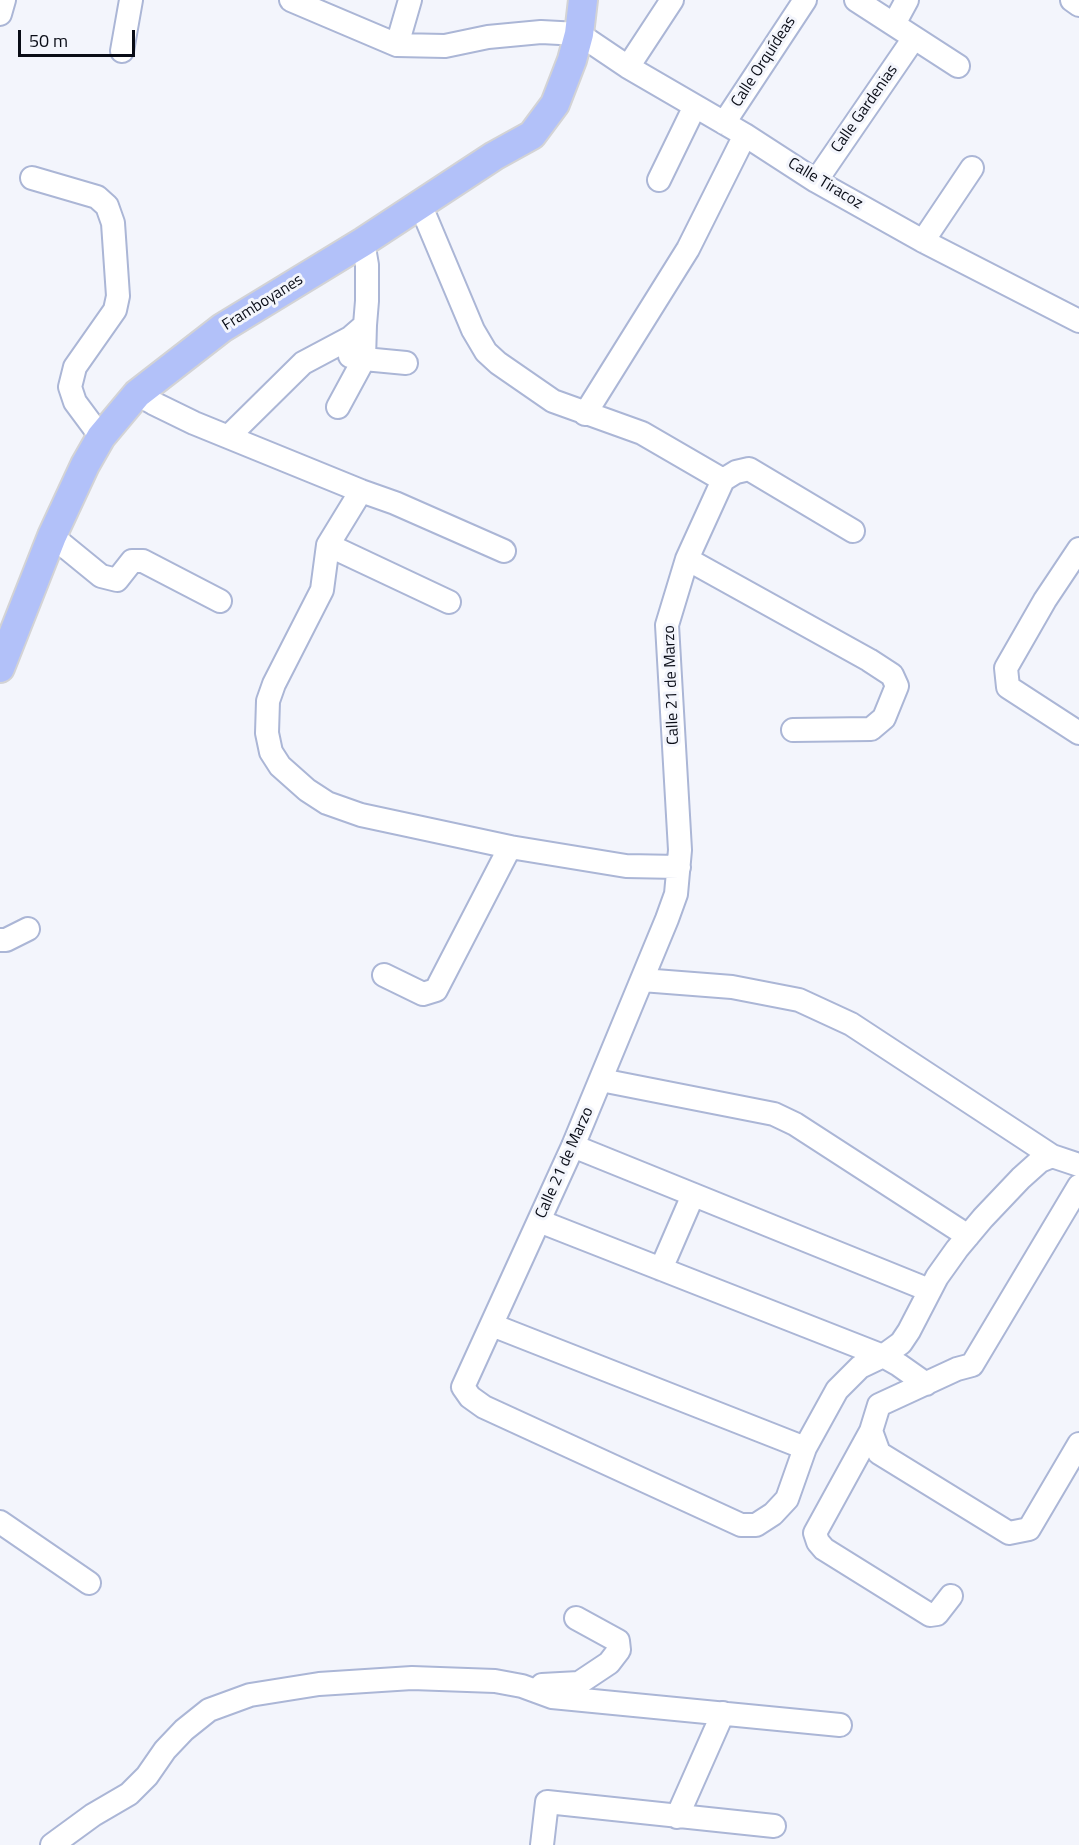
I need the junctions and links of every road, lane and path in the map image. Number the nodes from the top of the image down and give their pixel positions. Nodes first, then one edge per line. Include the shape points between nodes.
1 (3, 0) edge
2 (131, 0) edge
3 (410, 0) edge
4 (583, 0) edge
5 (672, 0) edge
6 (805, 0) edge
7 (856, 0) edge
8 (907, 0) edge
9 (1072, 0) edge
10 (299, 2) edge
11 (1079, 5) edge
12 (0, 14) edge
13 (894, 24) junction
14 (579, 34) junction
15 (914, 38) junction
16 (397, 45) junction
17 (122, 51) dead end
18 (958, 66) dead end
19 (628, 67) junction
20 (695, 106) junction
21 (724, 123) junction
22 (745, 135) junction
23 (972, 168) dead end
24 (32, 178) dead end
25 (659, 180) dead end
26 (816, 181) junction
27 (420, 204) junction
28 (923, 241) junction
29 (363, 242) junction
30 (1079, 321) edge
31 (365, 325) junction
32 (328, 350) junction
33 (364, 359) junction
34 (406, 363) dead end
35 (138, 394) junction
36 (338, 407) dead end
37 (585, 414) junction
38 (229, 436) junction
39 (100, 437) junction
40 (723, 480) junction
41 (361, 491) junction
42 (853, 531) dead end
43 (52, 536) junction
44 (328, 545) junction
45 (1079, 549) edge
46 (504, 551) dead end
47 (687, 559) junction
48 (220, 601) dead end
49 (449, 602) dead end
50 (0, 668) edge
51 (793, 730) dead end
52 (1079, 733) edge
53 (510, 847) junction
54 (679, 867) junction
55 (28, 929) dead end
56 (0, 940) edge
57 (384, 975) dead end
58 (642, 980) junction
59 (601, 1080) junction
60 (573, 1146) junction
61 (1052, 1156) junction
62 (1079, 1165) edge
63 (1079, 1186) edge
64 (693, 1195) junction
65 (538, 1221) junction
66 (968, 1236) junction
67 (661, 1269) junction
68 (929, 1290) junction
69 (492, 1325) junction
70 (883, 1356) junction
71 (926, 1384) junction
72 (871, 1431) junction
73 (1079, 1444) edge
74 (805, 1448) junction
75 (0, 1522) edge
76 (89, 1583) dead end
77 (951, 1596) dead end
78 (576, 1618) dead end
79 (522, 1686) junction
80 (723, 1713) junction
81 (840, 1725) dead end
82 (677, 1817) junction
83 (774, 1826) dead end
84 (52, 1845) edge
85 (542, 1845) edge

1 - 12 street
2 - 17 street
3 - 16 street
4 - 14 main road, Framboyanes
5 - 19 street
6 - 21 street, Calle Orquídeas
7 - 13 street
8 - 13 street
9 - 11 street
10 - 16 street
13 - 15 street
14 - 16 street via 541,32 445,46
14 - 19 street, Calle Tiracoz
14 - 27 main road, Framboyanes via 555,104 532,135
15 - 18 street
15 - 26 street, Calle Gardenias
19 - 20 street, Calle Tiracoz
20 - 21 street, Calle Tiracoz
20 - 25 street
21 - 22 street, Calle Tiracoz
22 - 26 street, Calle Tiracoz
22 - 37 street via 688,249
23 - 28 street
24 - 39 street via 96,197 107,206 113,223 118,296 115,310 75,367 69,387
26 - 28 street, Calle Tiracoz
27 - 29 main road, Framboyanes
27 - 37 street via 486,352 553,401
28 - 30 street, Calle Tiracoz
29 - 31 street via 368,301
29 - 35 main road, Framboyanes via 222,328
31 - 32 street
31 - 33 street
32 - 33 street
32 - 38 street via 303,363
33 - 34 street
33 - 36 street
35 - 38 street
35 - 39 main road, Framboyanes
37 - 40 street via 642,433
38 - 41 street
39 - 43 main road, Framboyanes
40 - 42 street via 749,469
40 - 47 street, Calle 21 de Marzo
41 - 44 street
41 - 46 street
43 - 48 street via 101,576 117,580 132,561 143,561
43 - 50 main road, Framboyanes
44 - 49 street
44 - 53 street via 322,590 268,701 271,752 280,766 327,803 361,815
45 - 52 street via 1006,668 1008,687
47 - 51 street via 892,675 897,686 884,718 871,729
47 - 54 street, Calle 21 de Marzo via 667,625
53 - 54 street via 626,866
53 - 57 street via 436,990 423,994
54 - 58 street, Calle 21 de Marzo via 668,919
55 - 56 street
58 - 59 street, Calle 21 de Marzo
58 - 61 street via 732,987 800,1000 851,1024
59 - 60 street, Calle 21 de Marzo
59 - 66 street via 774,1114
60 - 64 street
60 - 65 street, Calle 21 de Marzo
61 - 62 street
61 - 66 street via 1021,1178
63 - 71 street via 972,1365
64 - 67 street
64 - 68 street
65 - 67 street
65 - 69 street, Calle 21 de Marzo
66 - 68 street
67 - 70 street
68 - 70 street via 901,1343
69 - 74 street
69 - 74 street, Calle 21 de Marzo via 463,1387 470,1397 484,1407 741,1525 756,1525 787,1499
70 - 71 street
70 - 74 street via 860,1367 837,1390
71 - 72 street via 879,1405
72 - 73 street via 879,1453 1009,1533 1029,1529
72 - 77 street via 815,1533 818,1542 930,1615 937,1614
75 - 76 street
78 - 79 street via 618,1641 619,1650 609,1663 579,1683
79 - 80 street via 552,1697
79 - 84 street via 412,1678 319,1684 250,1695 209,1710 184,1730 129,1794
80 - 81 street
80 - 82 street
82 - 83 street
82 - 85 street via 548,1802

